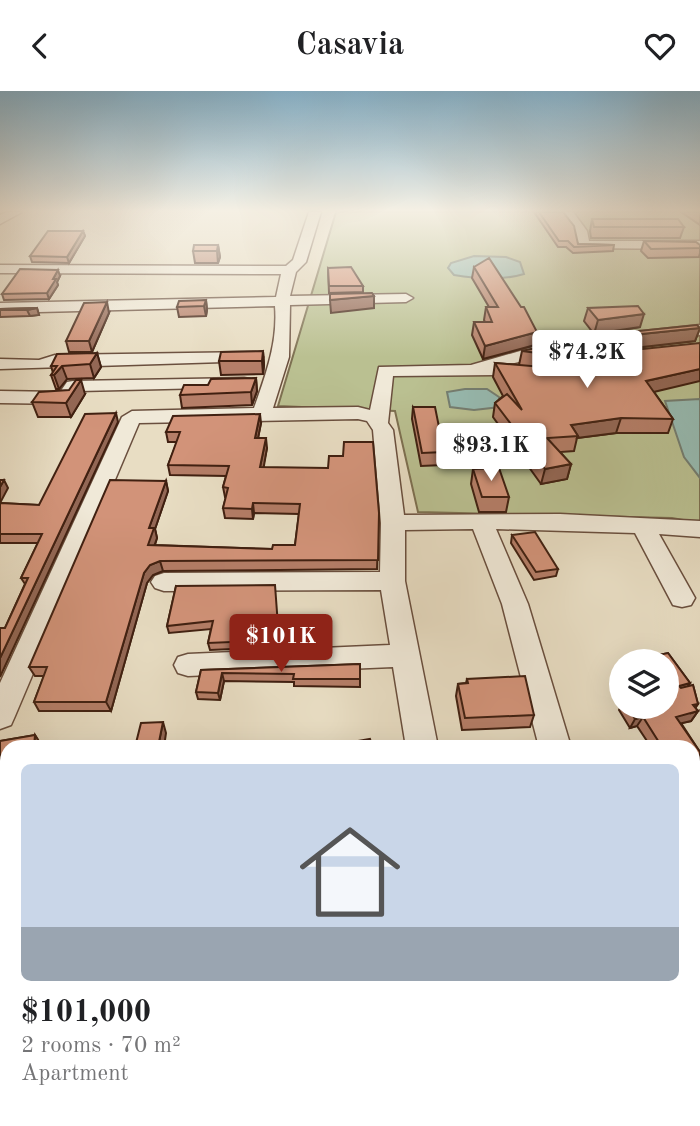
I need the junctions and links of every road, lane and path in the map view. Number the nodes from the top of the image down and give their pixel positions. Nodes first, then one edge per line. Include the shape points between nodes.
1 (300, 260) edge
2 (0, 269) edge
3 (18, 270) junction
4 (289, 270) junction
5 (0, 278) edge
6 (406, 298) dead end
7 (282, 301) junction
8 (0, 308) edge
9 (641, 314) edge
10 (700, 330) edge
11 (655, 333) junction
12 (280, 357) junction
13 (0, 365) edge
14 (478, 368) junction
15 (531, 374) edge
16 (271, 382) junction
17 (0, 397) edge
18 (262, 414) junction
19 (378, 423) junction
20 (393, 523) junction
21 (482, 524) junction
22 (642, 526) junction
23 (700, 530) edge
24 (392, 581) junction
25 (164, 582) dead end
26 (682, 598) dead end
27 (407, 655) junction
28 (188, 665) dead end
29 (0, 716) edge
30 (421, 740) edge
31 (553, 740) edge

1 - 4 street
2 - 3 street
3 - 4 street
3 - 5 street
4 - 7 street
6 - 7 street
7 - 8 street
7 - 12 street
9 - 11 street
10 - 11 street
11 - 14 street via 537,349
12 - 13 street
12 - 16 street
14 - 15 street
14 - 19 street via 384,371
16 - 17 street via 74,386 66,398
16 - 18 street
18 - 19 street via 358,413 374,417
18 - 29 street via 132,417
19 - 20 street via 383,430
20 - 21 street
20 - 24 street
21 - 22 street via 560,521
21 - 31 street via 515,604
22 - 23 street
22 - 26 street
24 - 25 street
24 - 27 street
27 - 28 street
27 - 30 street

